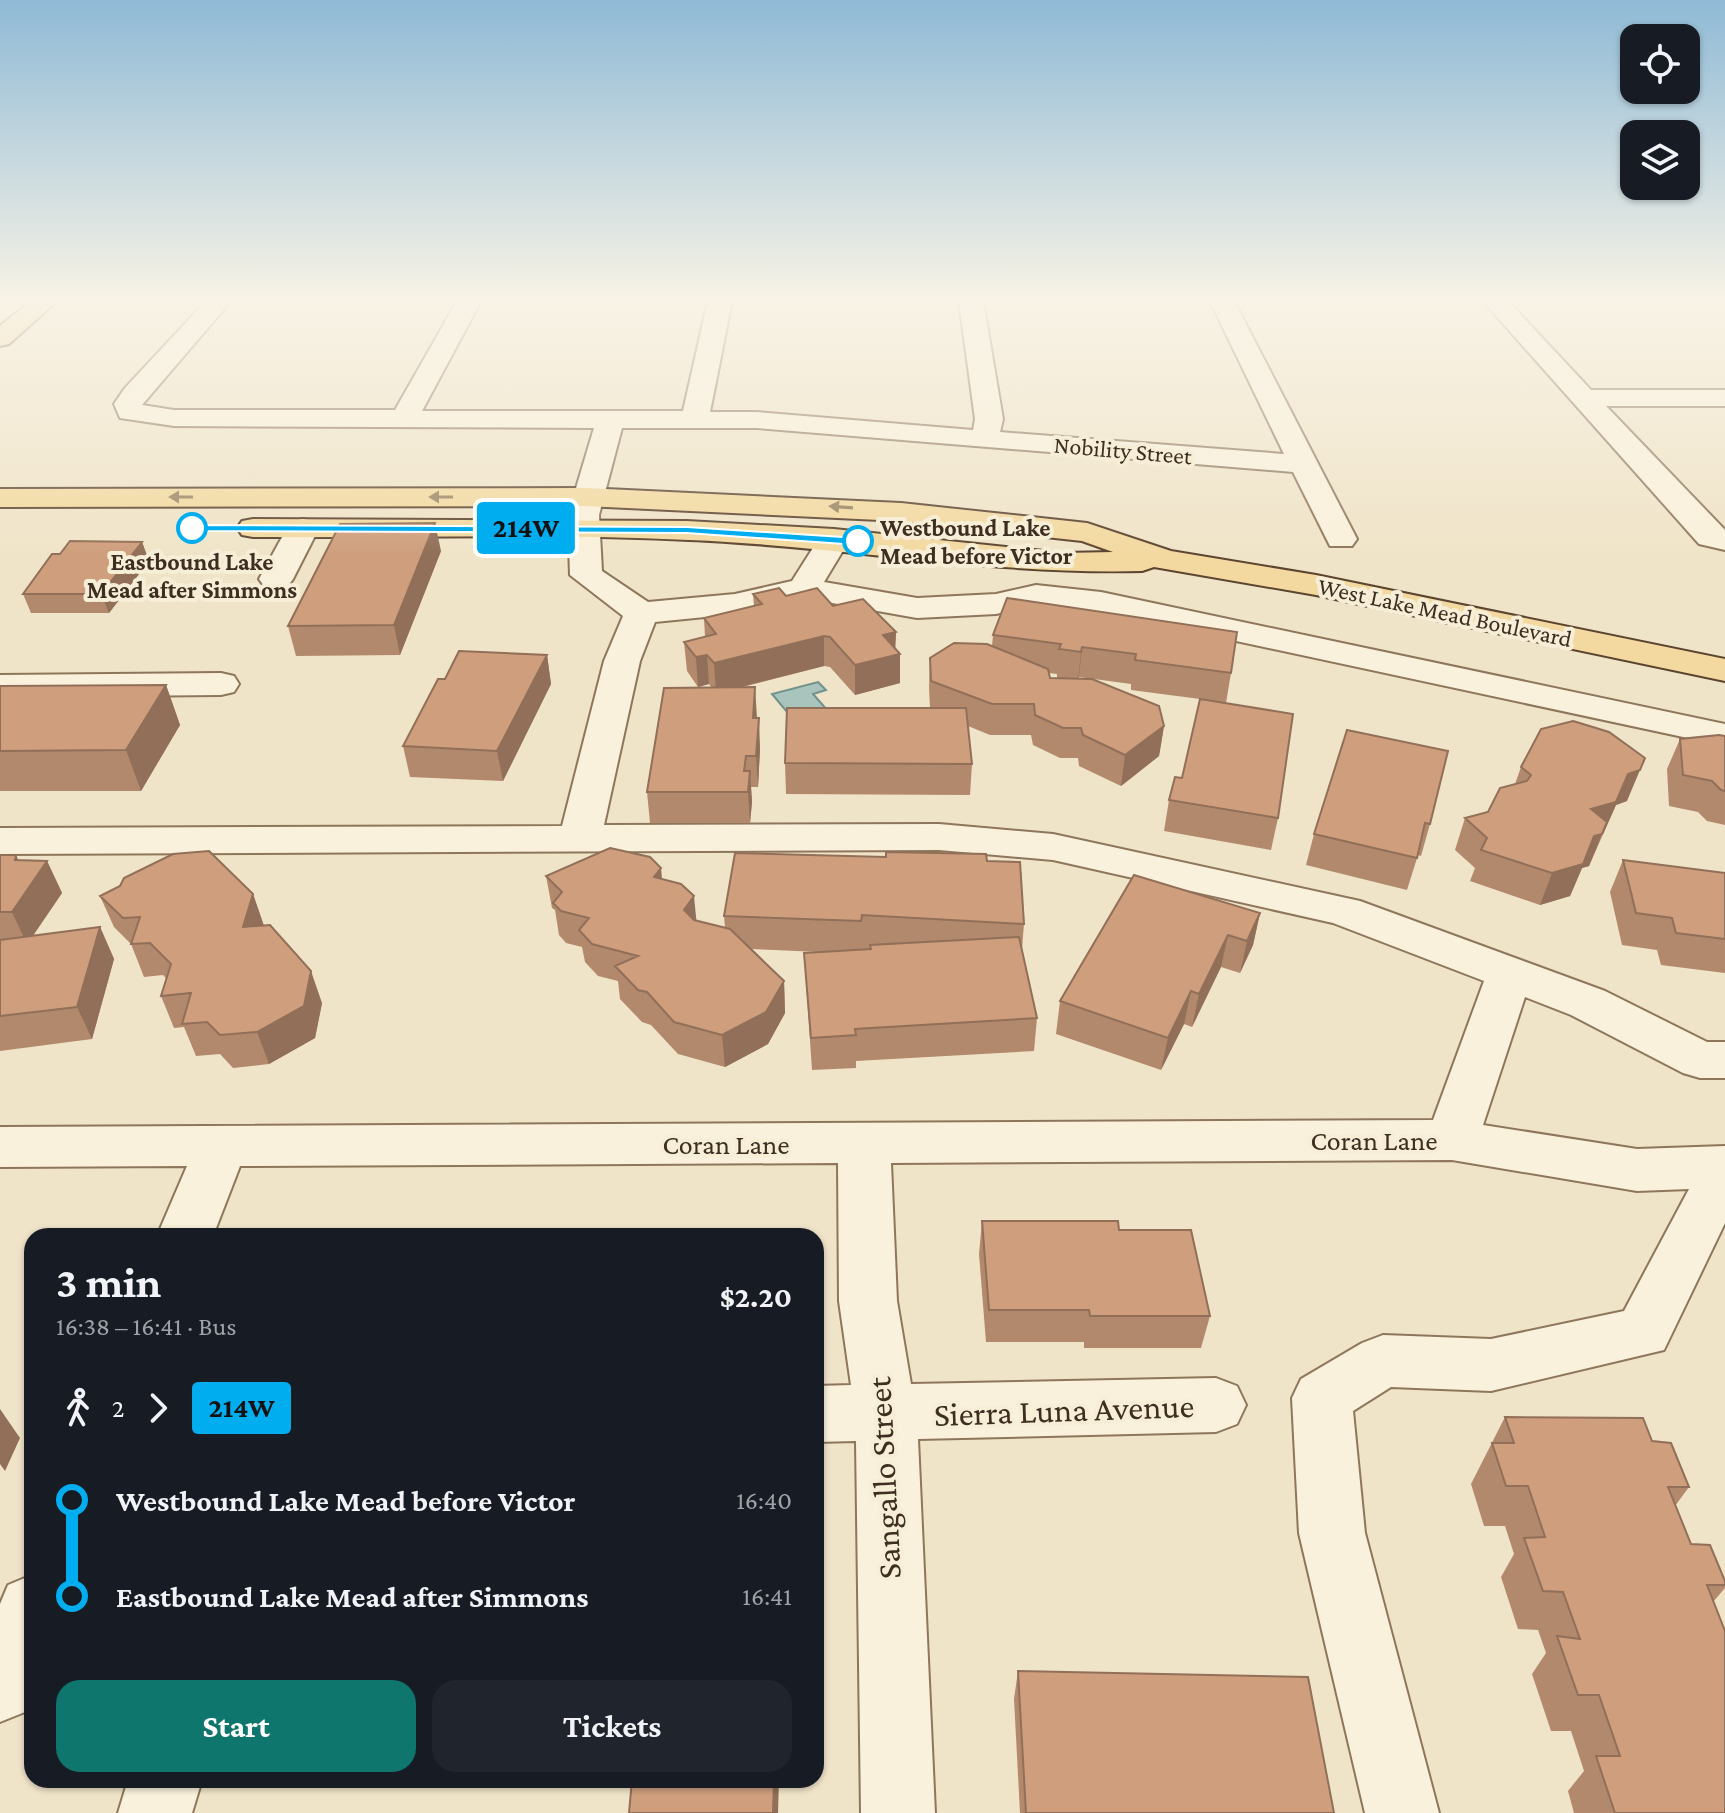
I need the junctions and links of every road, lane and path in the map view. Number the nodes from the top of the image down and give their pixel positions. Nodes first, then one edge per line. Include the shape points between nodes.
1 (142, 386) edge
2 (422, 386) edge
3 (702, 386) edge
4 (984, 386) edge
5 (1264, 386) edge
6 (1572, 386) edge
7 (1583, 398) junction
8 (1725, 398) edge
9 (404, 418) junction
10 (611, 418) junction
11 (695, 418) junction
12 (985, 438) junction
13 (1302, 463) junction
14 (320, 497) junction
15 (0, 498) edge
16 (585, 512) junction
17 (0, 527) edge
18 (303, 528) junction
19 (834, 539) junction
20 (1341, 539) dead end
21 (1717, 539) edge
22 (1165, 560) junction
23 (276, 579) dead end
24 (804, 588) junction
25 (641, 613) junction
26 (1725, 670) edge
27 (221, 684) dead end
28 (0, 686) edge
29 (1725, 735) edge
30 (580, 838) junction
31 (0, 841) edge
32 (1510, 974) junction
33 (1725, 1060) edge
34 (1452, 1140) junction
35 (864, 1143) junction
36 (0, 1147) edge
37 (221, 1147) junction
38 (1725, 1167) edge
39 (1725, 1175) edge
40 (188, 1228) edge
41 (1216, 1405) dead end
42 (824, 1414) edge
43 (886, 1415) junction
44 (24, 1628) edge
45 (0, 1687) edge
46 (163, 1788) edge
47 (155, 1813) edge
48 (898, 1813) edge
49 (1402, 1813) edge

1 - 9 street, Nobility Street via 128,404 130,412 161,417
2 - 9 street
3 - 11 street
4 - 12 street via 989,419
5 - 13 street
6 - 7 street
7 - 8 street
7 - 21 street
9 - 10 street, Nobility Street
10 - 11 street, Nobility Street
10 - 16 street
11 - 12 street, Nobility Street
12 - 13 street, Nobility Street
13 - 20 street
14 -> 15 main road, West Lake Mead Boulevard
16 -> 14 main road, West Lake Mead Boulevard
14 - 18 main road
16 - 18 main road, West Lake Mead Boulevard
16 - 19 main road, West Lake Mead Boulevard
22 -> 16 main road, West Lake Mead Boulevard via 1087,532 916,513 800,504
16 - 25 street via 580,548 586,575
17 - 18 main road, West Lake Mead Boulevard
18 - 23 street
19 - 22 main road, West Lake Mead Boulevard via 1063,563
19 - 24 street
22 - 26 main road, West Lake Mead Boulevard via 1316,585
24 - 25 street via 735,604
24 - 29 street via 917,608 996,604 1036,595 1101,602
25 - 30 street via 622,661
27 - 28 street
30 - 31 street
30 - 32 street via 939,837 1053,847 1344,911
32 - 33 street via 1588,1003 1700,1060
32 - 34 street
34 - 35 street, Coran Lane
34 - 38 street, Coran Lane via 1637,1170
35 - 37 street, Coran Lane
35 - 43 street, Sangallo Street via 868,1301
36 - 37 street, Coran Lane
37 - 40 street
39 - 49 street via 1643,1332 1491,1365 1383,1361 1322,1398 1332,1533
41 - 43 street, Sierra Luna Avenue
42 - 43 street, Sierra Luna Avenue
43 - 48 street, Sangallo Street
44 - 45 street
46 - 47 street

